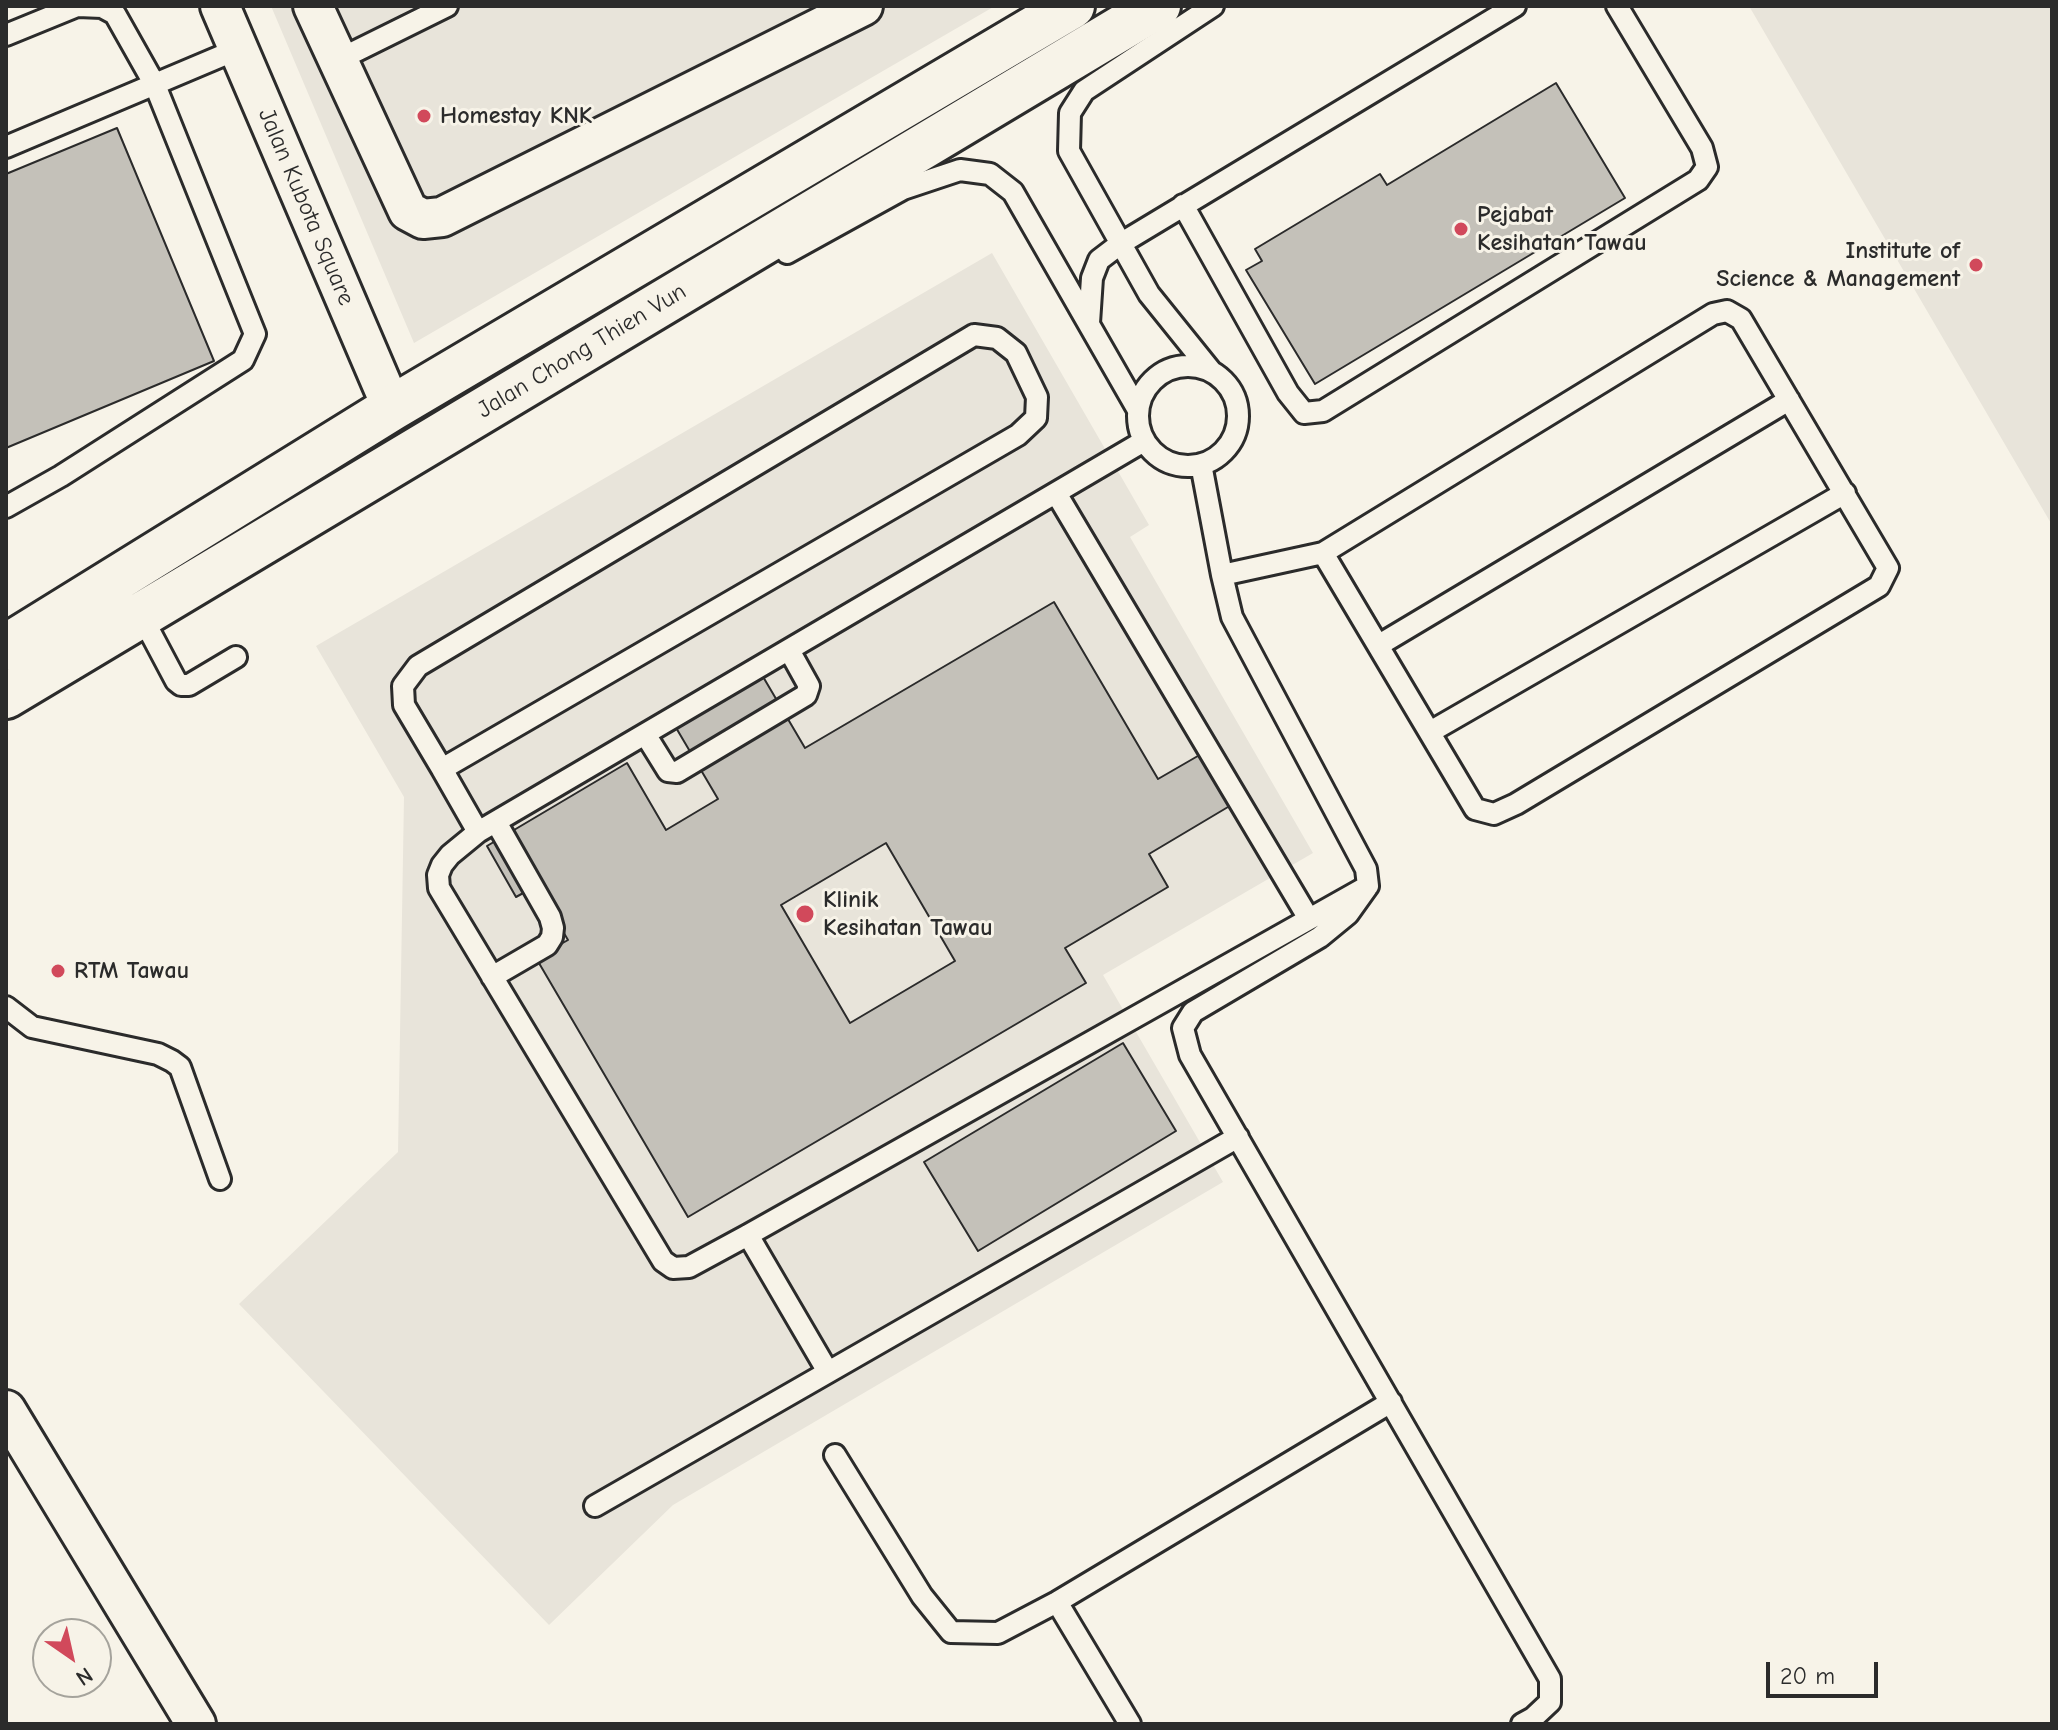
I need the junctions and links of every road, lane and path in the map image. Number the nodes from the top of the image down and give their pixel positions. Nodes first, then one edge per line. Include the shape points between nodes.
1 (78, 6) edge
2 (220, 6) edge
3 (313, 6) edge
4 (447, 6) edge
5 (863, 6) edge
6 (1072, 6) edge
7 (1158, 6) edge
8 (1213, 6) edge
9 (1515, 6) edge
10 (1617, 6) edge
11 (6, 35) edge
12 (238, 49) junction
13 (338, 60) junction
14 (155, 85) junction
15 (6, 147) edge
16 (1183, 205) junction
17 (1120, 244) junction
18 (766, 264) dead end
19 (739, 279) dead end
20 (1089, 323) junction
21 (609, 334) junction
22 (1211, 371) junction
23 (1789, 400) junction
24 (392, 408) junction
25 (1138, 410) junction
26 (1144, 441) junction
27 (1201, 464) junction
28 (1056, 493) junction
29 (1845, 493) junction
30 (6, 507) edge
31 (1323, 553) junction
32 (1222, 575) junction
33 (141, 615) junction
34 (1379, 645) junction
35 (6, 647) edge
36 (789, 650) junction
37 (236, 657) dead end
38 (6, 696) edge
39 (1430, 732) junction
40 (645, 734) junction
41 (442, 769) junction
42 (487, 827) junction
43 (1368, 886) junction
44 (1309, 919) junction
45 (492, 977) junction
46 (6, 1007) edge
47 (1238, 1137) junction
48 (220, 1179) dead end
49 (748, 1235) junction
50 (828, 1372) junction
51 (1391, 1402) junction
52 (6, 1410) edge
53 (835, 1455) dead end
54 (595, 1506) dead end
55 (1057, 1602) junction
56 (196, 1724) edge
57 (1130, 1724) edge
58 (1522, 1724) edge

1 - 11 lane
1 - 14 lane via 102,7 115,14
2 - 12 street, Jalan Kubota Square
3 - 13 street
4 - 13 lane
5 - 13 street via 442,217 423,219 408,211
6 - 24 main road, Jalan Chong Thien Vun
7 - 21 main road, Jalan Chong Thien Vun
8 - 17 lane via 1084,91 1070,113 1069,151
9 - 16 lane
10 - 16 lane via 1702,148 1707,167 1698,180 1323,411 1304,413 1288,393
12 - 14 lane
12 - 24 street, Jalan Kubota Square
14 - 15 lane
14 - 30 lane via 255,334 243,360
16 - 17 lane
17 - 20 lane via 1099,260 1092,278
17 - 22 lane via 1149,294
18 - 20 lane via 903,189 960,170 990,174 1013,192
19 - 21 lane via 685,310
20 - 25 lane
21 - 33 main road, Jalan Chong Thien Vun
22 - 25 lane via 1179,366 1164,372 1143,395
22 - 27 lane via 1225,381 1238,413 1229,445
23 - 29 lane
23 - 31 lane via 1741,319 1727,311 1713,314
23 - 34 lane
24 - 35 main road, Jalan Chong Thien Vun
25 - 26 lane
26 - 27 lane via 1168,461
26 - 28 lane
27 - 32 lane
28 - 36 lane
28 - 44 lane
29 - 39 lane
29 - 39 lane via 1888,568 1879,586 1516,804 1494,814 1475,809
31 - 32 lane
31 - 34 lane
32 - 43 lane via 1232,617 1366,869
33 - 37 lane via 181,685
33 - 38 main road, Jalan Chong Thien Vun
34 - 39 lane
36 - 40 lane
36 - 40 lane via 809,686 806,695 677,772 668,771
40 - 42 lane
41 - 41 lane via 404,705 403,686 418,666 974,335 997,338 1016,353 1037,397 1036,418 1018,435
41 - 42 lane
42 - 45 lane via 450,855 438,875 439,888
42 - 45 lane via 553,928 547,945
43 - 44 lane
43 - 47 lane via 1348,914 1320,937 1193,1012 1183,1028 1190,1055
44 - 49 lane
45 - 49 lane via 663,1261 673,1268 689,1267
46 - 48 lane via 32,1027 158,1054 180,1067
47 - 50 lane
47 - 51 lane
49 - 50 lane
50 - 54 lane
51 - 55 lane
51 - 58 lane via 1550,1679 1550,1702
52 - 56 street
53 - 55 lane via 922,1596 951,1632 998,1633
55 - 57 lane

